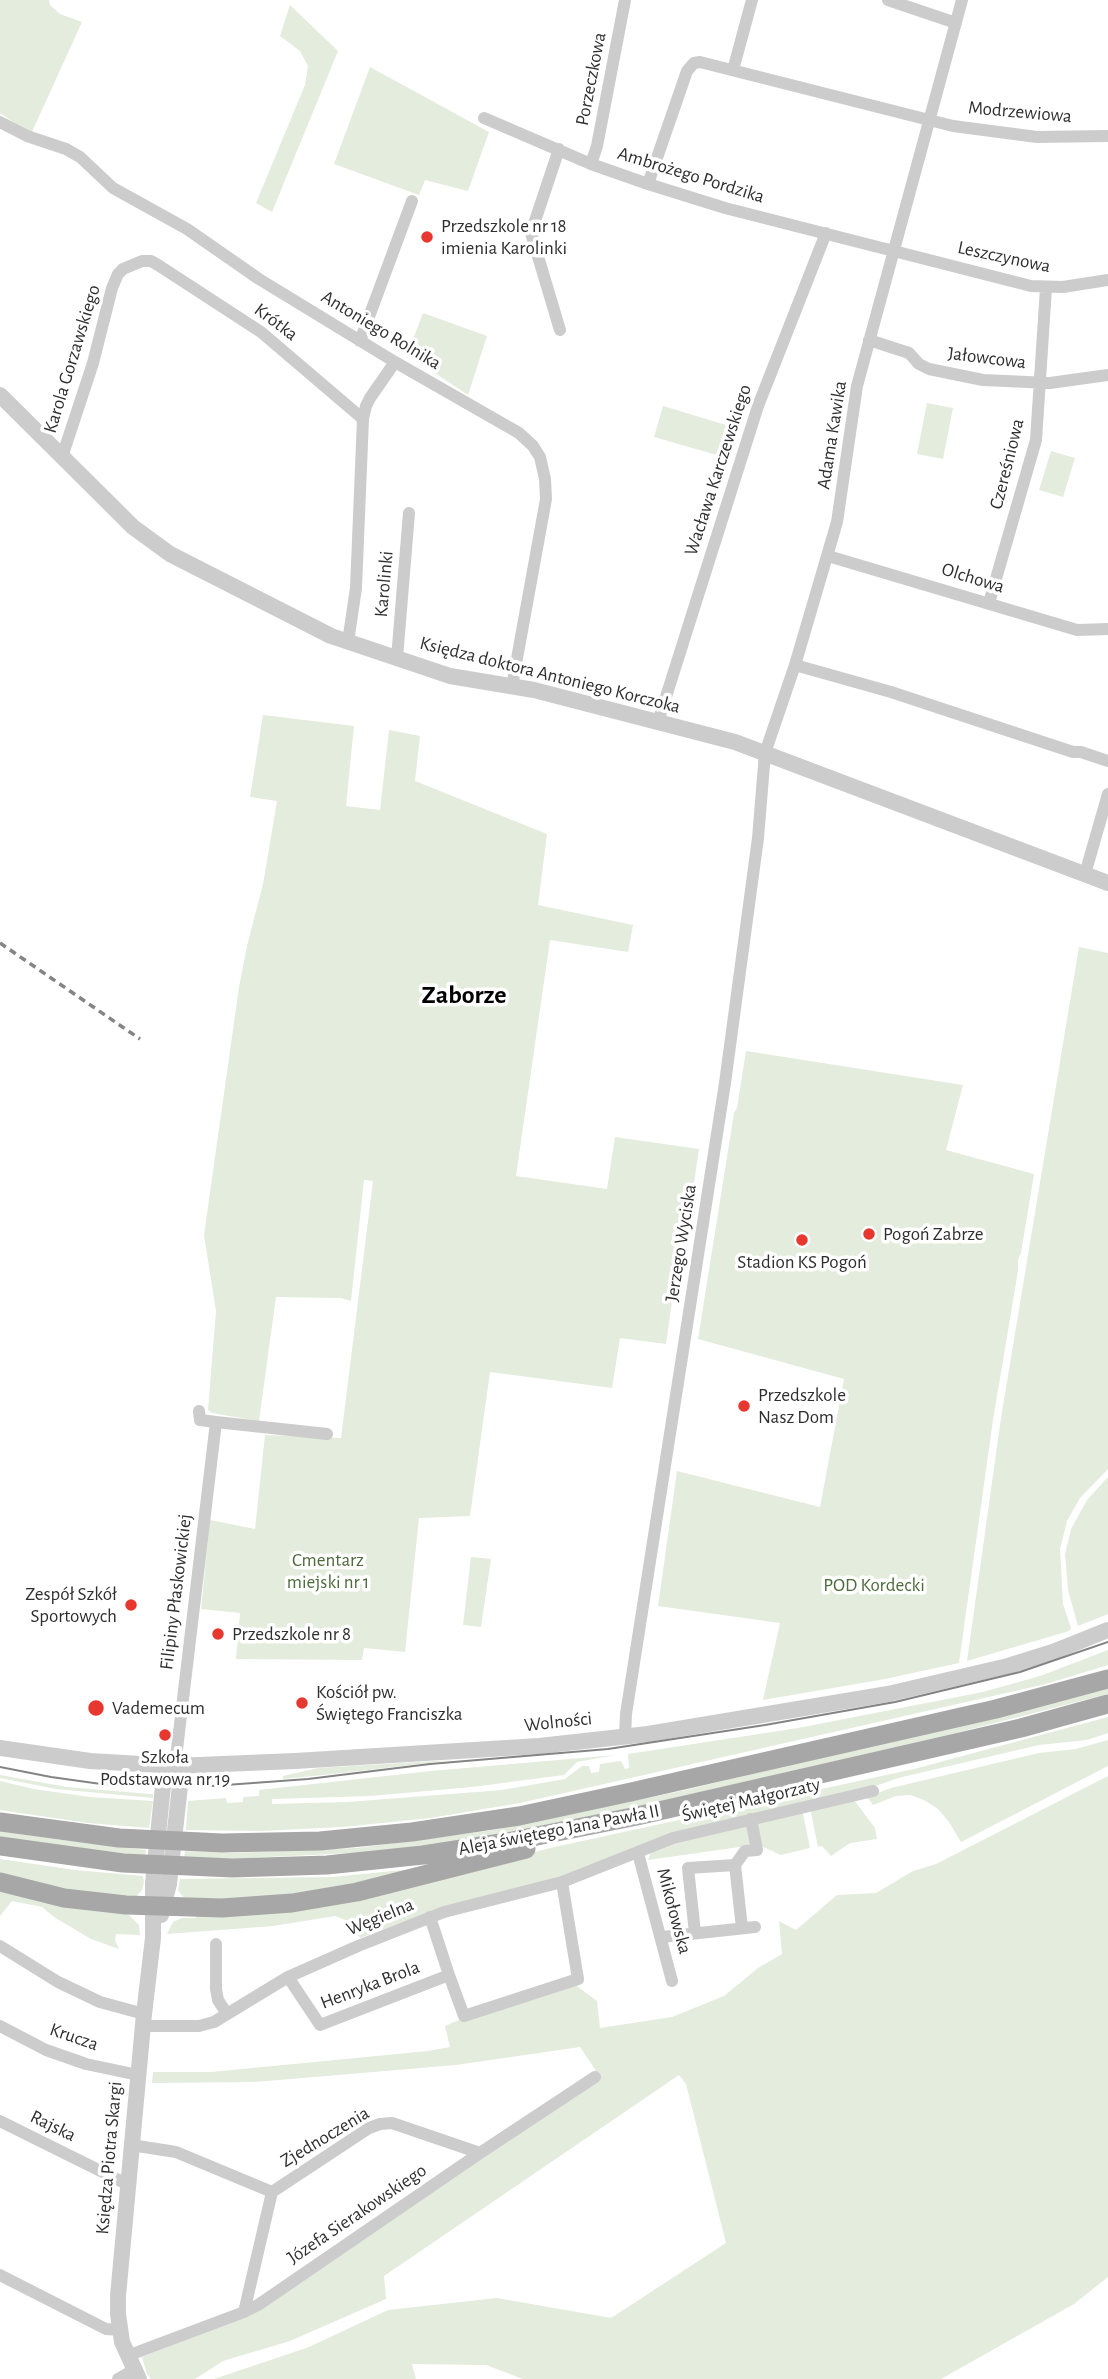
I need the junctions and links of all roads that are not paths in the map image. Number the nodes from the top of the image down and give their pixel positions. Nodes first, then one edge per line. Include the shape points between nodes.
1 (625, 0) edge
2 (752, 0) edge
3 (888, 0) edge
4 (962, 0) edge
5 (956, 23) junction
6 (733, 71) junction
7 (484, 118) dead end
8 (929, 120) junction
9 (0, 122) edge
10 (1108, 136) edge
11 (559, 149) junction
12 (591, 164) junction
13 (648, 184) junction
14 (412, 201) dead end
15 (826, 233) junction
16 (894, 251) junction
17 (158, 265) joint
18 (1108, 280) edge
19 (1046, 288) junction
20 (560, 330) dead end
21 (869, 340) junction
22 (360, 341) junction
23 (394, 362) junction
24 (1108, 375) edge
25 (1040, 383) junction
26 (0, 395) edge
27 (363, 419) junction
28 (62, 457) junction
29 (409, 513) dead end
30 (828, 556) junction
31 (989, 603) junction
32 (1108, 629) edge
33 (348, 642) junction
34 (397, 658) junction
35 (795, 665) junction
36 (512, 686) junction
37 (658, 722) junction
38 (765, 753) junction
39 (1108, 761) edge
40 (1108, 794) edge
41 (1085, 874) junction
42 (1108, 883) edge
43 (199, 1411) dead end
44 (216, 1422) junction
45 (327, 1434) dead end
46 (1108, 1630) edge
47 (1108, 1679) edge
48 (1108, 1704) edge
49 (625, 1737) junction
50 (0, 1748) edge
51 (129, 1765) junction
52 (175, 1766) junction
53 (201, 1766) junction
54 (180, 1786) junction
55 (873, 1791) dead end
56 (163, 1798) junction
57 (637, 1816) junction
58 (751, 1819) junction
59 (0, 1822) edge
60 (168, 1824) junction
61 (0, 1846) edge
62 (640, 1851) junction
63 (736, 1864) junction
64 (0, 1882) edge
65 (562, 1882) junction
66 (158, 1908) junction
67 (430, 1917) junction
68 (695, 1933) junction
69 (662, 1937) junction
70 (216, 1944) dead end
71 (0, 1945) edge
72 (449, 1975) junction
73 (288, 1977) junction
74 (672, 1981) dead end
75 (227, 2014) junction
76 (143, 2020) junction
77 (0, 2026) edge
78 (138, 2075) junction
79 (595, 2077) dead end
80 (0, 2121) edge
81 (131, 2145) junction
82 (480, 2153) junction
83 (127, 2184) junction
84 (272, 2192) junction
85 (0, 2275) edge
86 (244, 2312) junction
87 (120, 2330) junction
88 (133, 2368) edge
89 (118, 2379) edge

1 - 12 street, Porzeczkowa
2 - 6 street
3 - 5 street
4 - 5 street, Adama Kawika
5 - 8 street, Adama Kawika
6 - 8 street
6 - 13 street via 700,62 689,67
7 - 11 street, Ambrożego Pordzika
8 - 10 street, Modrzewiowa via 1037,137
8 - 16 street, Adama Kawika
9 - 22 street, Antoniego Rolnika via 80,157 113,188 187,229
11 - 12 street, Ambrożego Pordzika
11 - 20 street via 531,233
12 - 13 street, Ambrożego Pordzika
13 - 15 street, Ambrożego Pordzika
14 - 22 street
15 - 16 street, Ambrożego Pordzika
15 - 37 street, Wacława Karczewskiego via 752,421
16 - 19 street, Leszczynowa
16 - 21 street, Adama Kawika
17 - 27 street, Krótka via 261,332
17 - 28 street, Karola Gorzawskiego via 142,261 118,274
18 - 19 street, Leszczynowa
19 - 25 street, Czereśniowa
21 - 25 street, Jałowcowa via 909,353 929,369 983,380
21 - 30 street, Adama Kawika via 853,404 841,502
22 - 23 street, Antoniego Rolnika
23 - 27 street via 370,398
23 - 36 street, Antoniego Rolnika via 519,433 540,457 546,499
24 - 25 street, Jałowcowa
25 - 31 street, Czereśniowa via 1036,440
26 - 28 street, Księdza doktora Antoniego Korczoka
27 - 33 street via 356,588
28 - 33 street, Księdza doktora Antoniego Korczoka via 133,527 170,554
29 - 34 street, Karolinki
30 - 31 street, Olchowa
30 - 35 street, Adama Kawika
31 - 32 street, Olchowa via 1077,630
33 - 34 street, Księdza doktora Antoniego Korczoka
34 - 36 street, Księdza doktora Antoniego Korczoka via 460,678
35 - 38 street, Adama Kawika
35 - 39 street
36 - 37 street, Księdza doktora Antoniego Korczoka
37 - 38 street, Księdza doktora Antoniego Korczoka
38 - 41 street, Księdza doktora Antoniego Korczoka
38 - 49 street, Jerzego Wyciska via 725,1083
40 - 41 street
41 - 42 street, Księdza doktora Antoniego Korczoka
43 - 44 street via 200,1420
44 - 45 street
44 - 52 street, Filipiny Płaskowickiej
46 - 49 street, Wolności via 1054,1652 925,1686
47 - 59 main road, Aleja świętego Jana Pawła II via 631,1792 412,1832 320,1841 222,1843 119,1838
48 - 57 main road, Aleja świętego Jana Pawła II
49 - 53 street, Wolności via 466,1752
50 - 51 street, Wolności
51 - 52 street, Wolności
51 - 56 street via 153,1779
52 - 53 street, Wolności
52 - 54 street, Księdza Piotra Skargi
52 - 56 street, Księdza Piotra Skargi via 167,1776
53 - 54 street
54 - 60 street, Księdza Piotra Skargi
55 - 58 street, Świętej Małgorzaty
56 - 60 street, Księdza Piotra Skargi
57 - 61 main road, Aleja świętego Jana Pawła II via 495,1844 327,1865 167,1866
57 - 66 main road via 508,1855 356,1892 292,1903
58 - 62 street, Świętej Małgorzaty
58 - 63 street via 757,1850 745,1851
60 - 66 street, Księdza Piotra Skargi
62 - 65 street, Węgielna
62 - 69 street, Mikołowska
63 - 68 street via 688,1868
63 - 68 street via 748,1928
64 - 66 main road via 64,1898
65 - 67 street, Węgielna
65 - 72 street, Henryka Brola via 578,1979 464,2016
66 - 76 street, Księdza Piotra Skargi
67 - 72 street, Henryka Brola
67 - 73 street, Węgielna
68 - 69 street
69 - 74 street, Mikołowska
70 - 75 street via 216,1989
71 - 76 street, Węgielna via 58,1982
72 - 73 street, Henryka Brola via 320,2025
73 - 75 street, Węgielna
75 - 76 street, Węgielna via 200,2026
76 - 78 street, Księdza Piotra Skargi
77 - 78 street, Krucza via 76,2061
78 - 81 street, Księdza Piotra Skargi
79 - 82 street, Józefa Sierakowskiego
80 - 83 street, Rajska
81 - 83 street, Księdza Piotra Skargi
81 - 84 street, Zjednoczenia via 176,2152
82 - 84 street, Zjednoczenia via 391,2123 380,2124
82 - 86 street, Józefa Sierakowskiego
83 - 87 street, Księdza Piotra Skargi via 118,2296
84 - 86 street, Zjednoczenia
85 - 87 street via 106,2329
86 - 88 street, Józefa Sierakowskiego
87 - 88 street, Księdza Piotra Skargi
88 - 89 street, Józefa Sierakowskiego

